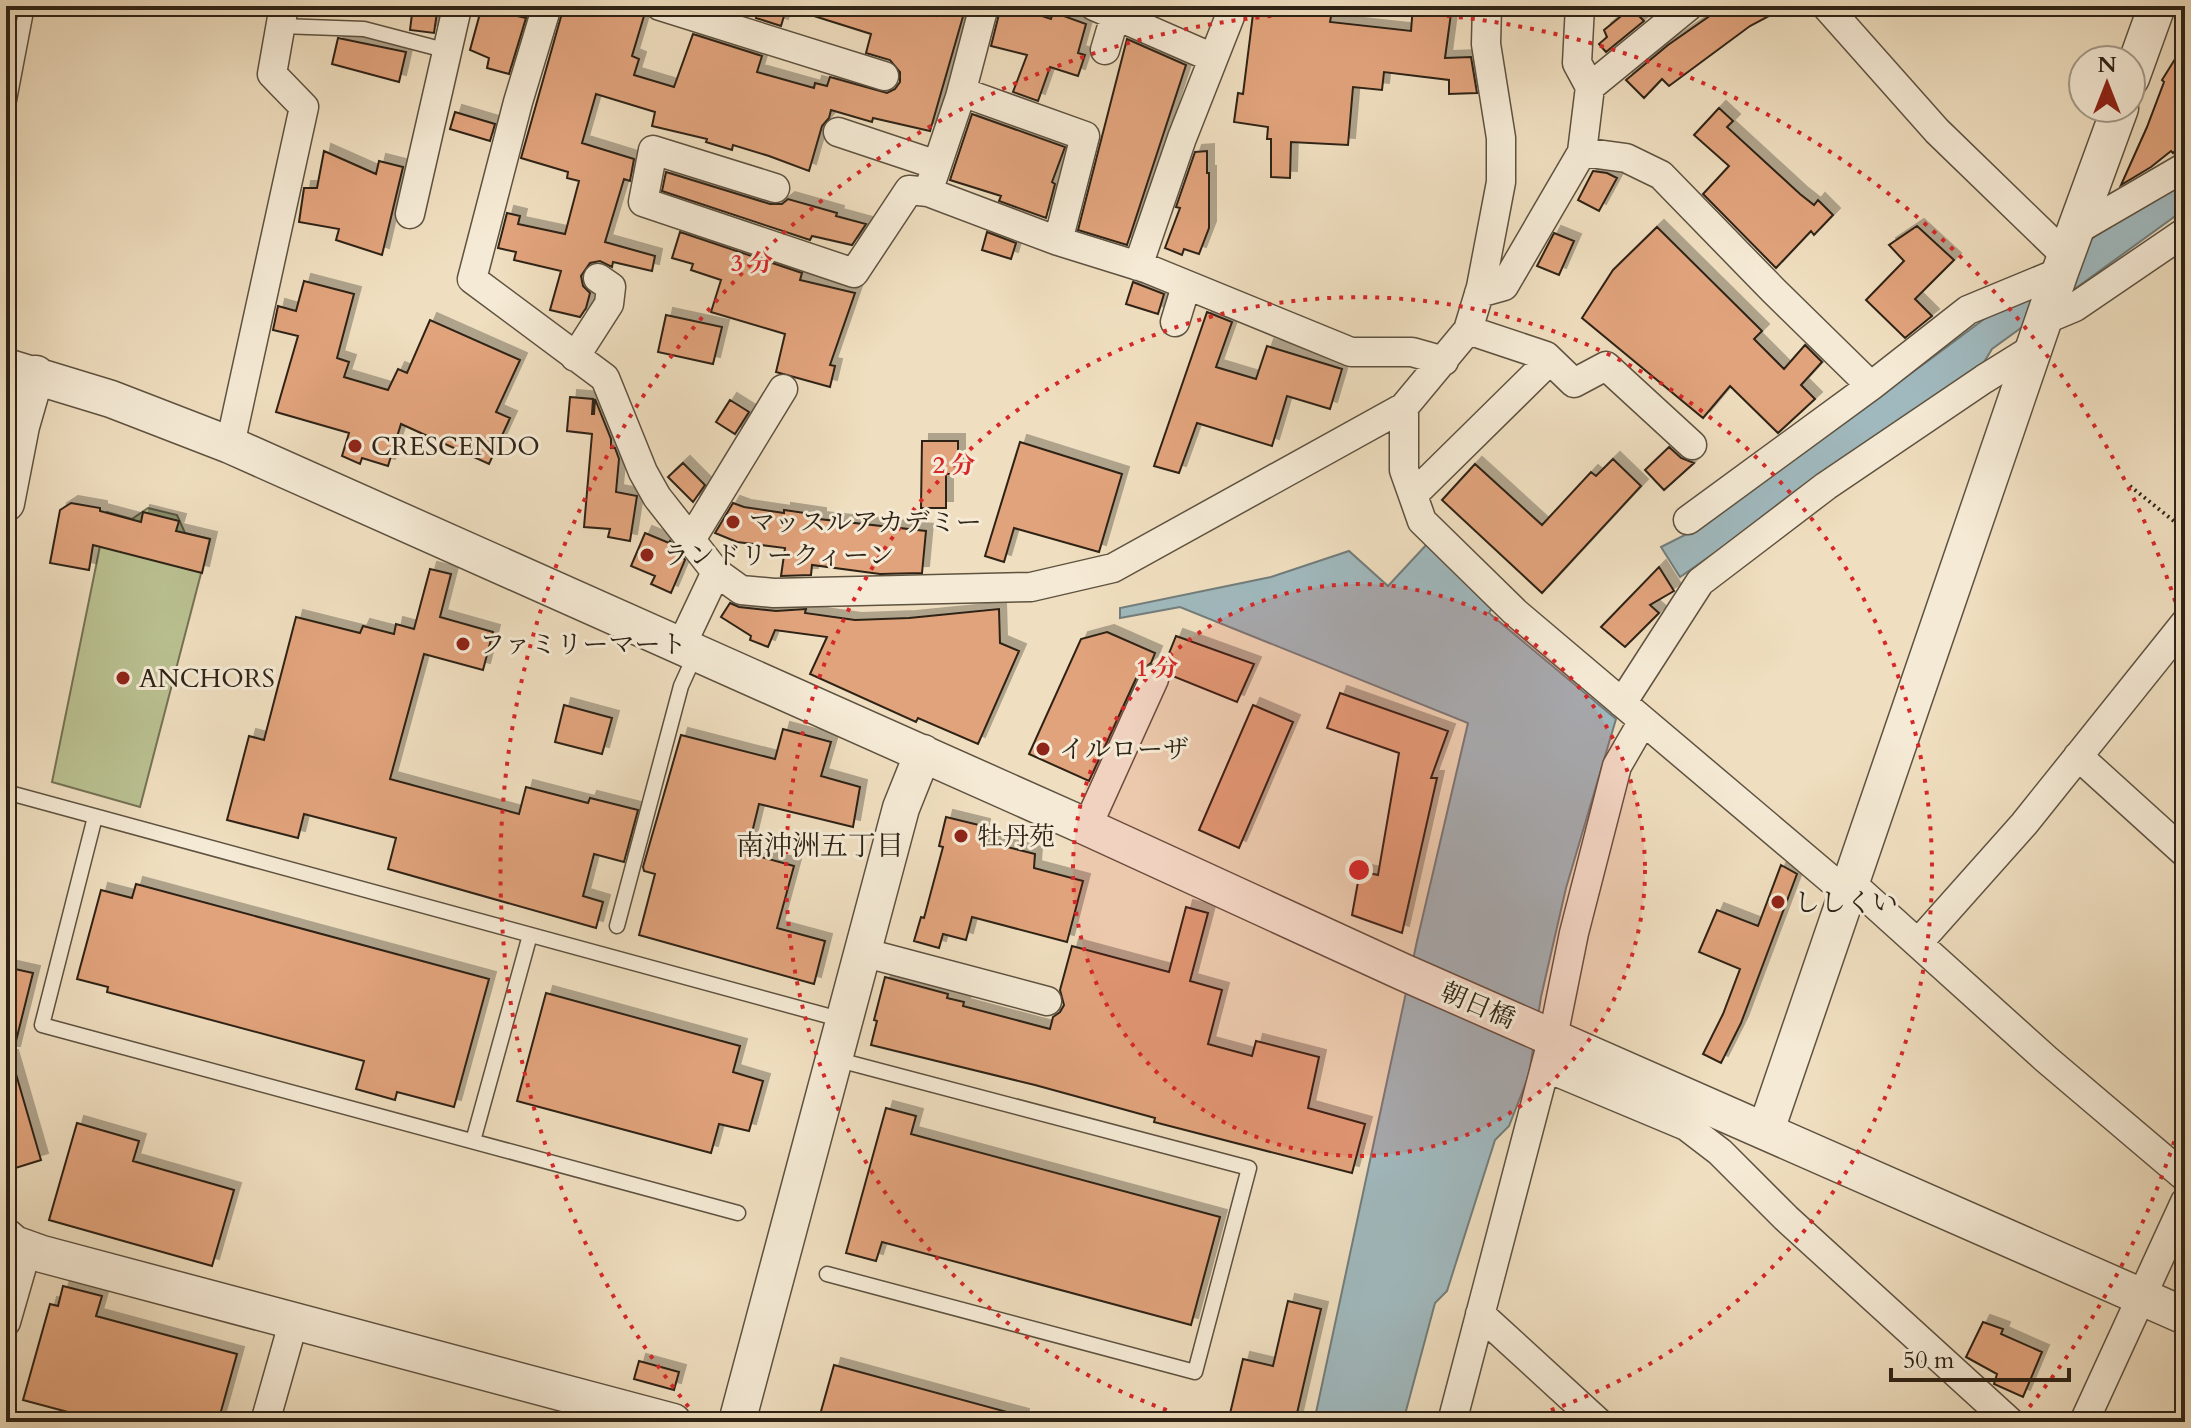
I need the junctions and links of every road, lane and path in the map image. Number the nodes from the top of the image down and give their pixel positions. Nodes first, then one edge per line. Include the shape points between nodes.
1 (27, 6) edge
2 (547, 6) edge
3 (660, 6) edge
4 (984, 6) edge
5 (1234, 6) edge
6 (1487, 6) edge
7 (1580, 6) edge
8 (1689, 6) edge
9 (1826, 6) edge
10 (2157, 6) edge
11 (457, 8) edge
12 (1105, 11) edge
13 (282, 16) edge
14 (2143, 44) edge
15 (1105, 50) dead end
16 (448, 51) junction
17 (1213, 58) junction
18 (884, 76) dead end
19 (1590, 87) junction
20 (962, 92) junction
21 (6, 116) edge
22 (2114, 124) edge
23 (838, 132) dead end
24 (1582, 152) junction
25 (937, 165) junction
26 (2185, 167) edge
27 (775, 188) dead end
28 (928, 192) junction
29 (410, 214) dead end
30 (2185, 232) edge
31 (1058, 241) junction
32 (2067, 253) junction
33 (1138, 266) junction
34 (598, 278) dead end
35 (1186, 286) junction
36 (1479, 293) junction
37 (1175, 322) dead end
38 (1468, 330) junction
39 (2039, 334) junction
40 (575, 357) junction
41 (1550, 360) junction
42 (1444, 361) junction
43 (21, 370) edge
44 (1871, 386) junction
45 (783, 389) dead end
46 (1404, 407) junction
47 (230, 445) junction
48 (1692, 445) dead end
49 (2130, 486) dead end
50 (1413, 495) junction
51 (6, 503) edge
52 (1688, 520) dead end
53 (2185, 530) edge
54 (692, 538) junction
55 (716, 572) junction
56 (2185, 623) edge
57 (688, 649) junction
58 (1154, 679) dead end
59 (1633, 712) junction
60 (923, 753) junction
61 (2078, 756) junction
62 (6, 792) edge
63 (95, 817) junction
64 (1087, 827) junction
65 (2185, 853) edge
66 (1850, 889) junction
67 (617, 926) dead end
68 (530, 935) junction
69 (1918, 943) junction
70 (862, 952) junction
71 (1047, 1001) dead end
72 (845, 1021) junction
73 (1549, 1052) junction
74 (835, 1059) junction
75 (1766, 1130) junction
76 (473, 1141) junction
77 (2185, 1177) edge
78 (2185, 1202) edge
79 (738, 1213) dead end
80 (16, 1243) edge
81 (827, 1274) dead end
82 (2142, 1298) junction
83 (1480, 1314) junction
84 (2185, 1316) edge
85 (294, 1320) junction
86 (6, 1322) edge
87 (265, 1422) edge
88 (673, 1422) edge
89 (737, 1422) edge
90 (1452, 1422) edge
91 (1598, 1422) edge
92 (2010, 1422) edge
93 (2084, 1422) edge

1 - 21 lane
2 - 40 street via 472,279
3 - 18 street
4 - 20 street
5 - 17 street
6 - 36 street via 1486,44 1501,138 1501,182
7 - 19 street via 1577,63
8 - 19 street
9 - 32 street via 1937,131
10 - 14 street
11 - 16 street
12 - 15 street
12 - 17 street
13 - 16 lane via 364,29
13 - 47 street via 272,74 304,107
16 - 29 street
17 - 33 street
19 - 24 street
20 - 25 street
20 - 31 street via 1085,136
22 - 32 street
23 - 25 street
24 - 36 street via 1504,286
24 - 44 street via 1626,158 1661,175
25 - 28 street
26 - 32 street
27 - 28 street via 653,150 643,202 854,273 909,190
28 - 31 street
30 - 39 street
31 - 33 street
32 - 39 street
32 - 44 street via 1968,310
33 - 35 street
34 - 40 street via 611,287 609,304
35 - 37 street
35 - 42 street via 1351,352 1412,352
36 - 38 street
38 - 41 street
38 - 42 street
39 - 59 street via 1700,582
39 - 66 street
40 - 54 street via 605,378 643,472
41 - 48 street via 1574,383 1606,366
41 - 50 street
42 - 46 street
43 - 47 street, 朝日橋
43 - 51 street via 21,426
44 - 52 street
45 - 54 street
46 - 50 street via 1404,470
46 - 55 street via 1113,568 1031,587 774,593 741,590
47 - 57 street, 朝日橋
49 - 53 path
50 - 59 street via 1422,521 1516,613
54 - 55 street
55 - 57 street
56 - 61 street
57 - 60 street, 朝日橋
57 - 67 lane
58 - 64 street
59 - 66 street
59 - 73 street via 1574,933
60 - 64 street, 朝日橋
60 - 70 street via 901,808
61 - 65 street
61 - 69 street
62 - 63 lane
63 - 68 lane
63 - 76 lane via 42,1025
64 - 73 street, 朝日橋 via 1403,972
66 - 69 street
66 - 75 street
68 - 72 lane
68 - 76 lane
69 - 77 street
70 - 71 street
70 - 72 street
72 - 74 street
73 - 75 street, 朝日橋
73 - 83 street
73 - 92 street via 1686,1126 1720,1152
74 - 81 lane via 1249,1168 1195,1372
74 - 89 street
75 - 82 street, 朝日橋
76 - 79 lane
78 - 82 street
80 - 85 street
80 - 86 street
82 - 84 street, 朝日橋
82 - 93 street
83 - 90 street
83 - 91 street
85 - 87 street
85 - 88 street

